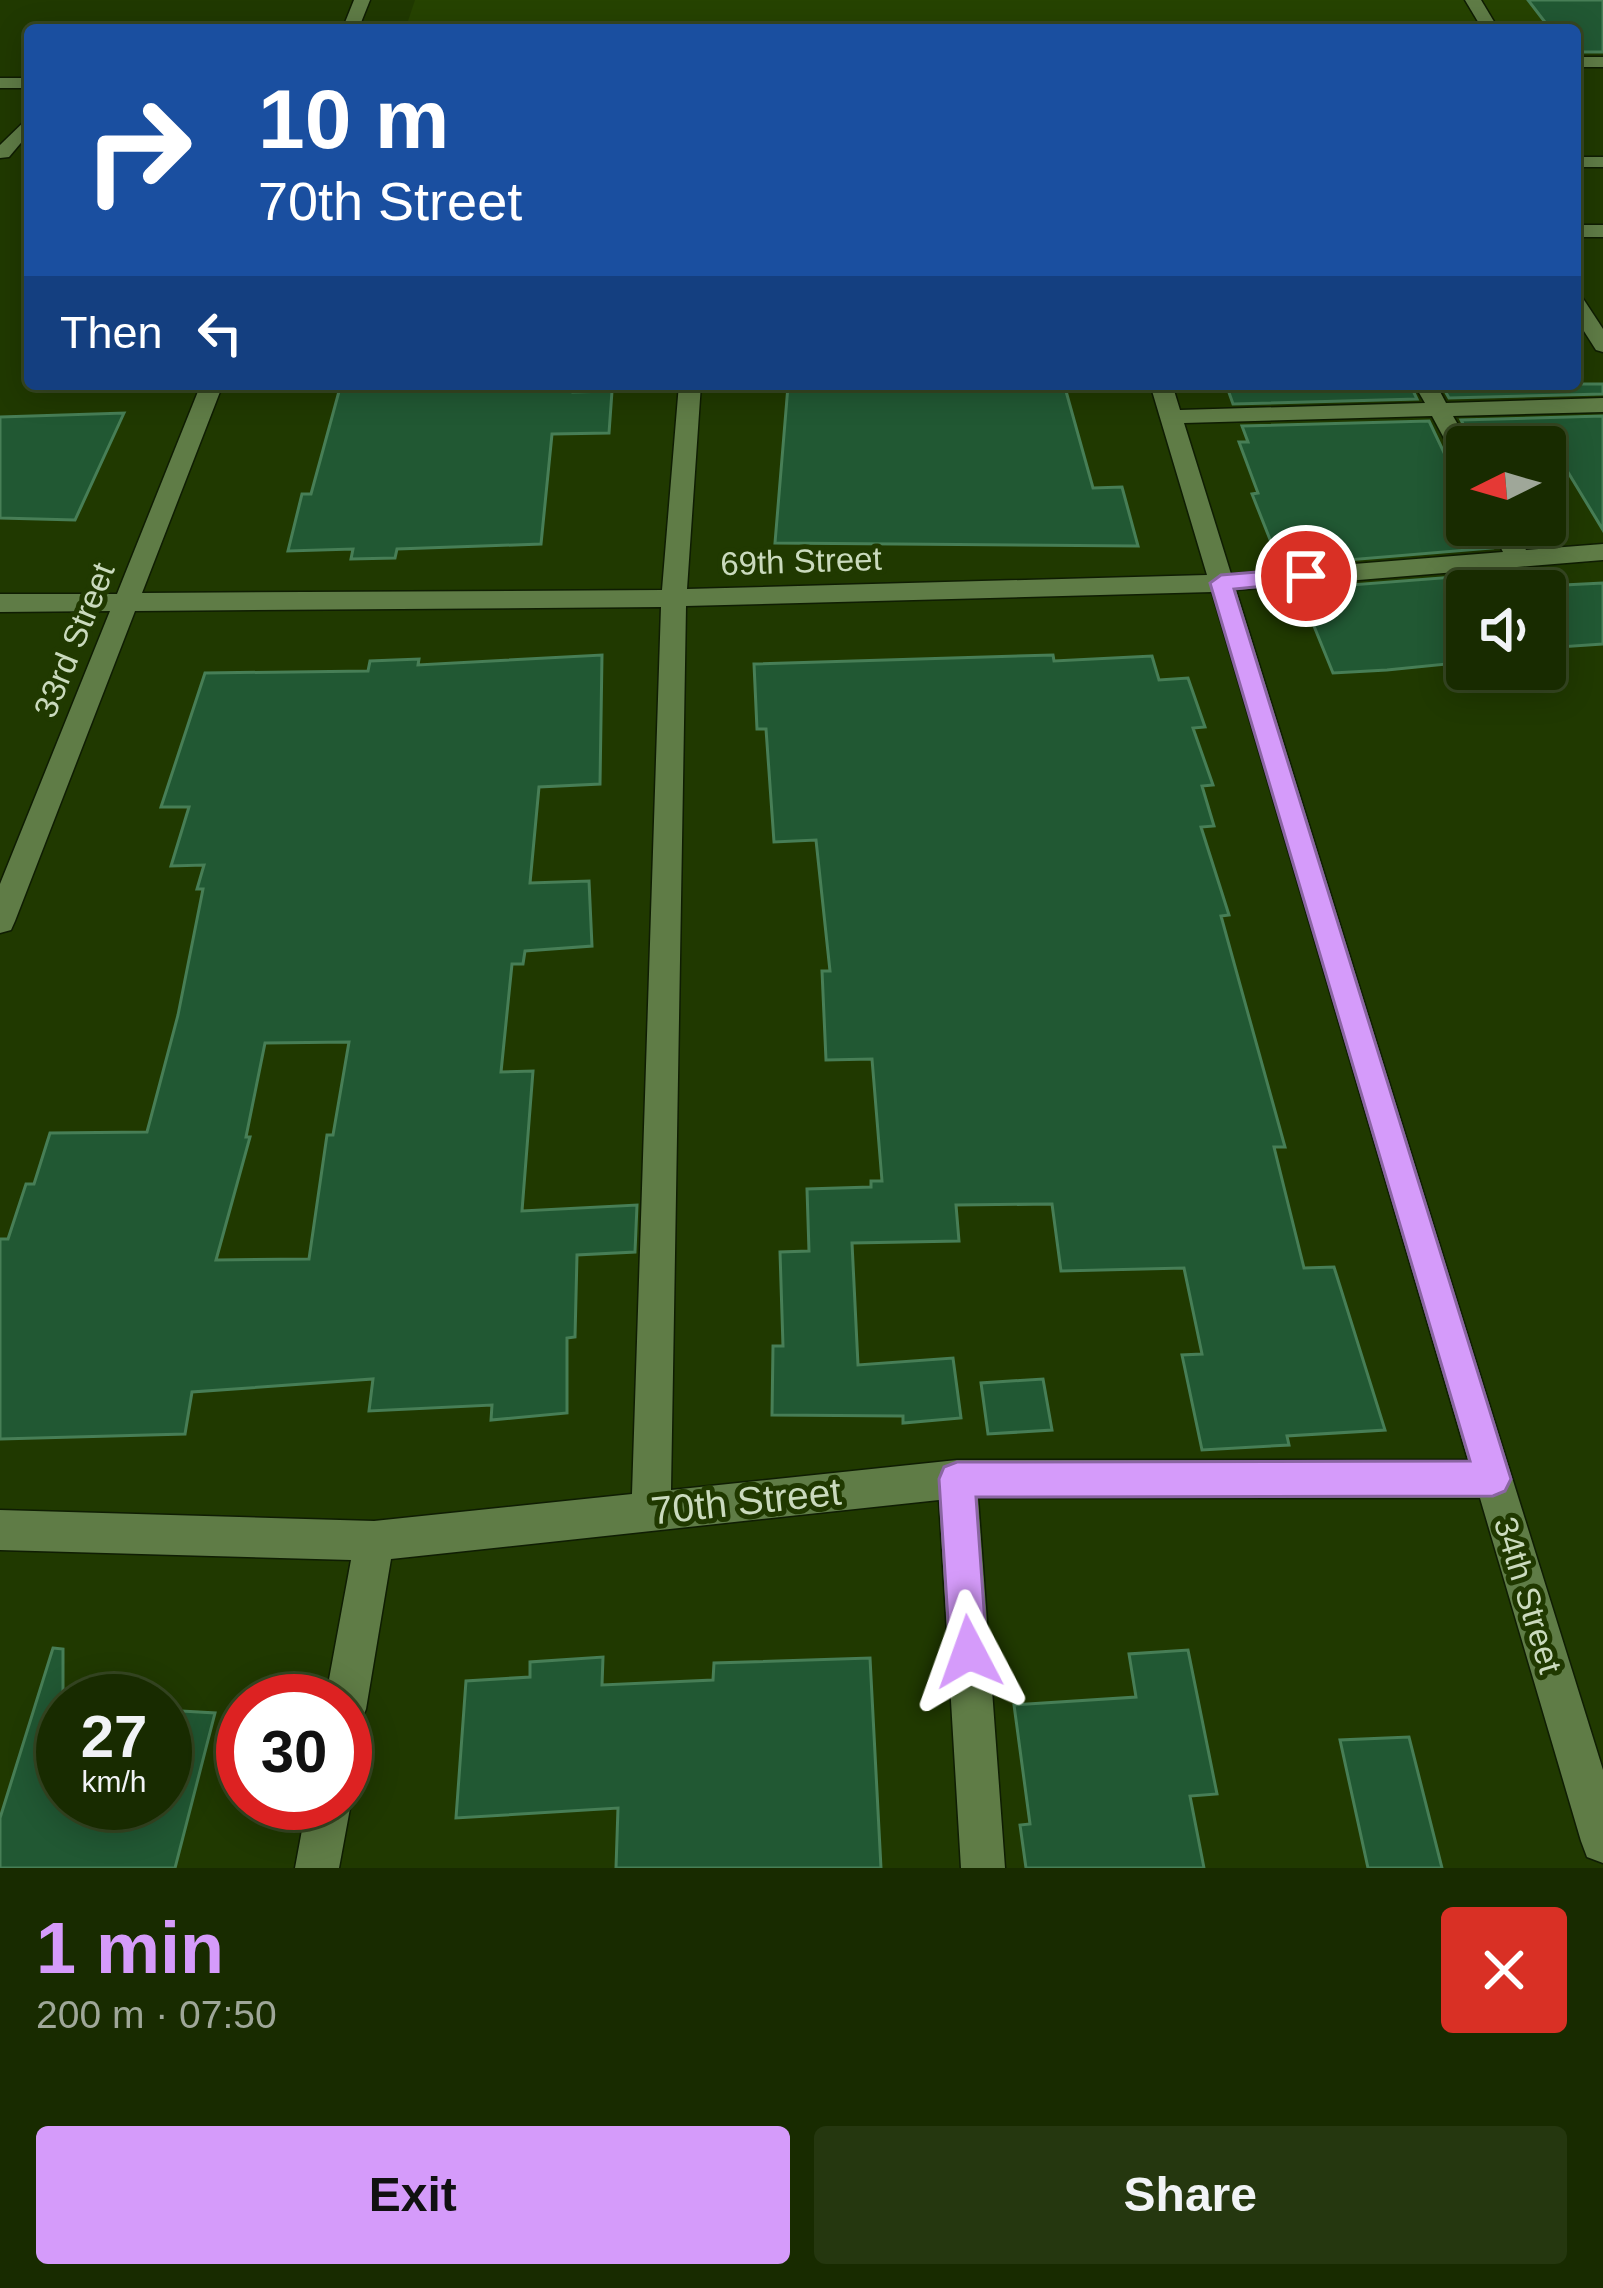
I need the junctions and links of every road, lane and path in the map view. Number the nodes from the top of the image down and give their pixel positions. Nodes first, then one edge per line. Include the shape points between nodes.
1 (24, 128) edge
2 (3, 153) dead end
3 (1585, 313) edge
4 (1603, 346) edge
5 (210, 390) edge
6 (690, 390) edge
7 (1162, 390) edge
8 (1428, 390) edge
9 (1603, 405) edge
10 (1439, 408) junction
11 (1171, 417) junction
12 (1449, 426) edge
13 (1512, 546) edge
14 (1603, 552) edge
15 (1518, 558) junction
16 (1221, 583) junction
17 (674, 598) junction
18 (128, 602) junction
19 (0, 603) edge
20 (0, 921) edge
21 (957, 1479) junction
22 (1493, 1479) junction
23 (651, 1511) junction
24 (0, 1530) edge
25 (374, 1540) junction
26 (351, 1674) edge
27 (323, 1830) edge
28 (1603, 1841) edge
29 (317, 1868) edge
30 (983, 1868) edge

1 - 2 street
3 - 4 street
5 - 18 street, 33rd Street
6 - 17 street
7 - 11 street, 34th Street
8 - 10 street
9 - 10 street
10 - 11 street
10 - 12 street
11 - 16 street, 34th Street
13 - 15 street
14 - 15 street, 69th Street
15 - 16 street, 69th Street
16 - 17 street, 69th Street
16 - 22 street, 34th Street
17 - 18 street, 69th Street
17 - 23 street
18 - 19 street, 69th Street
18 - 20 street, 33rd Street
21 - 22 street, 70th Street
21 - 23 street, 70th Street
21 - 30 street
22 - 28 street, 34th Street
23 - 25 street, 70th Street
24 - 25 street, 70th Street
25 - 26 street
27 - 29 street

